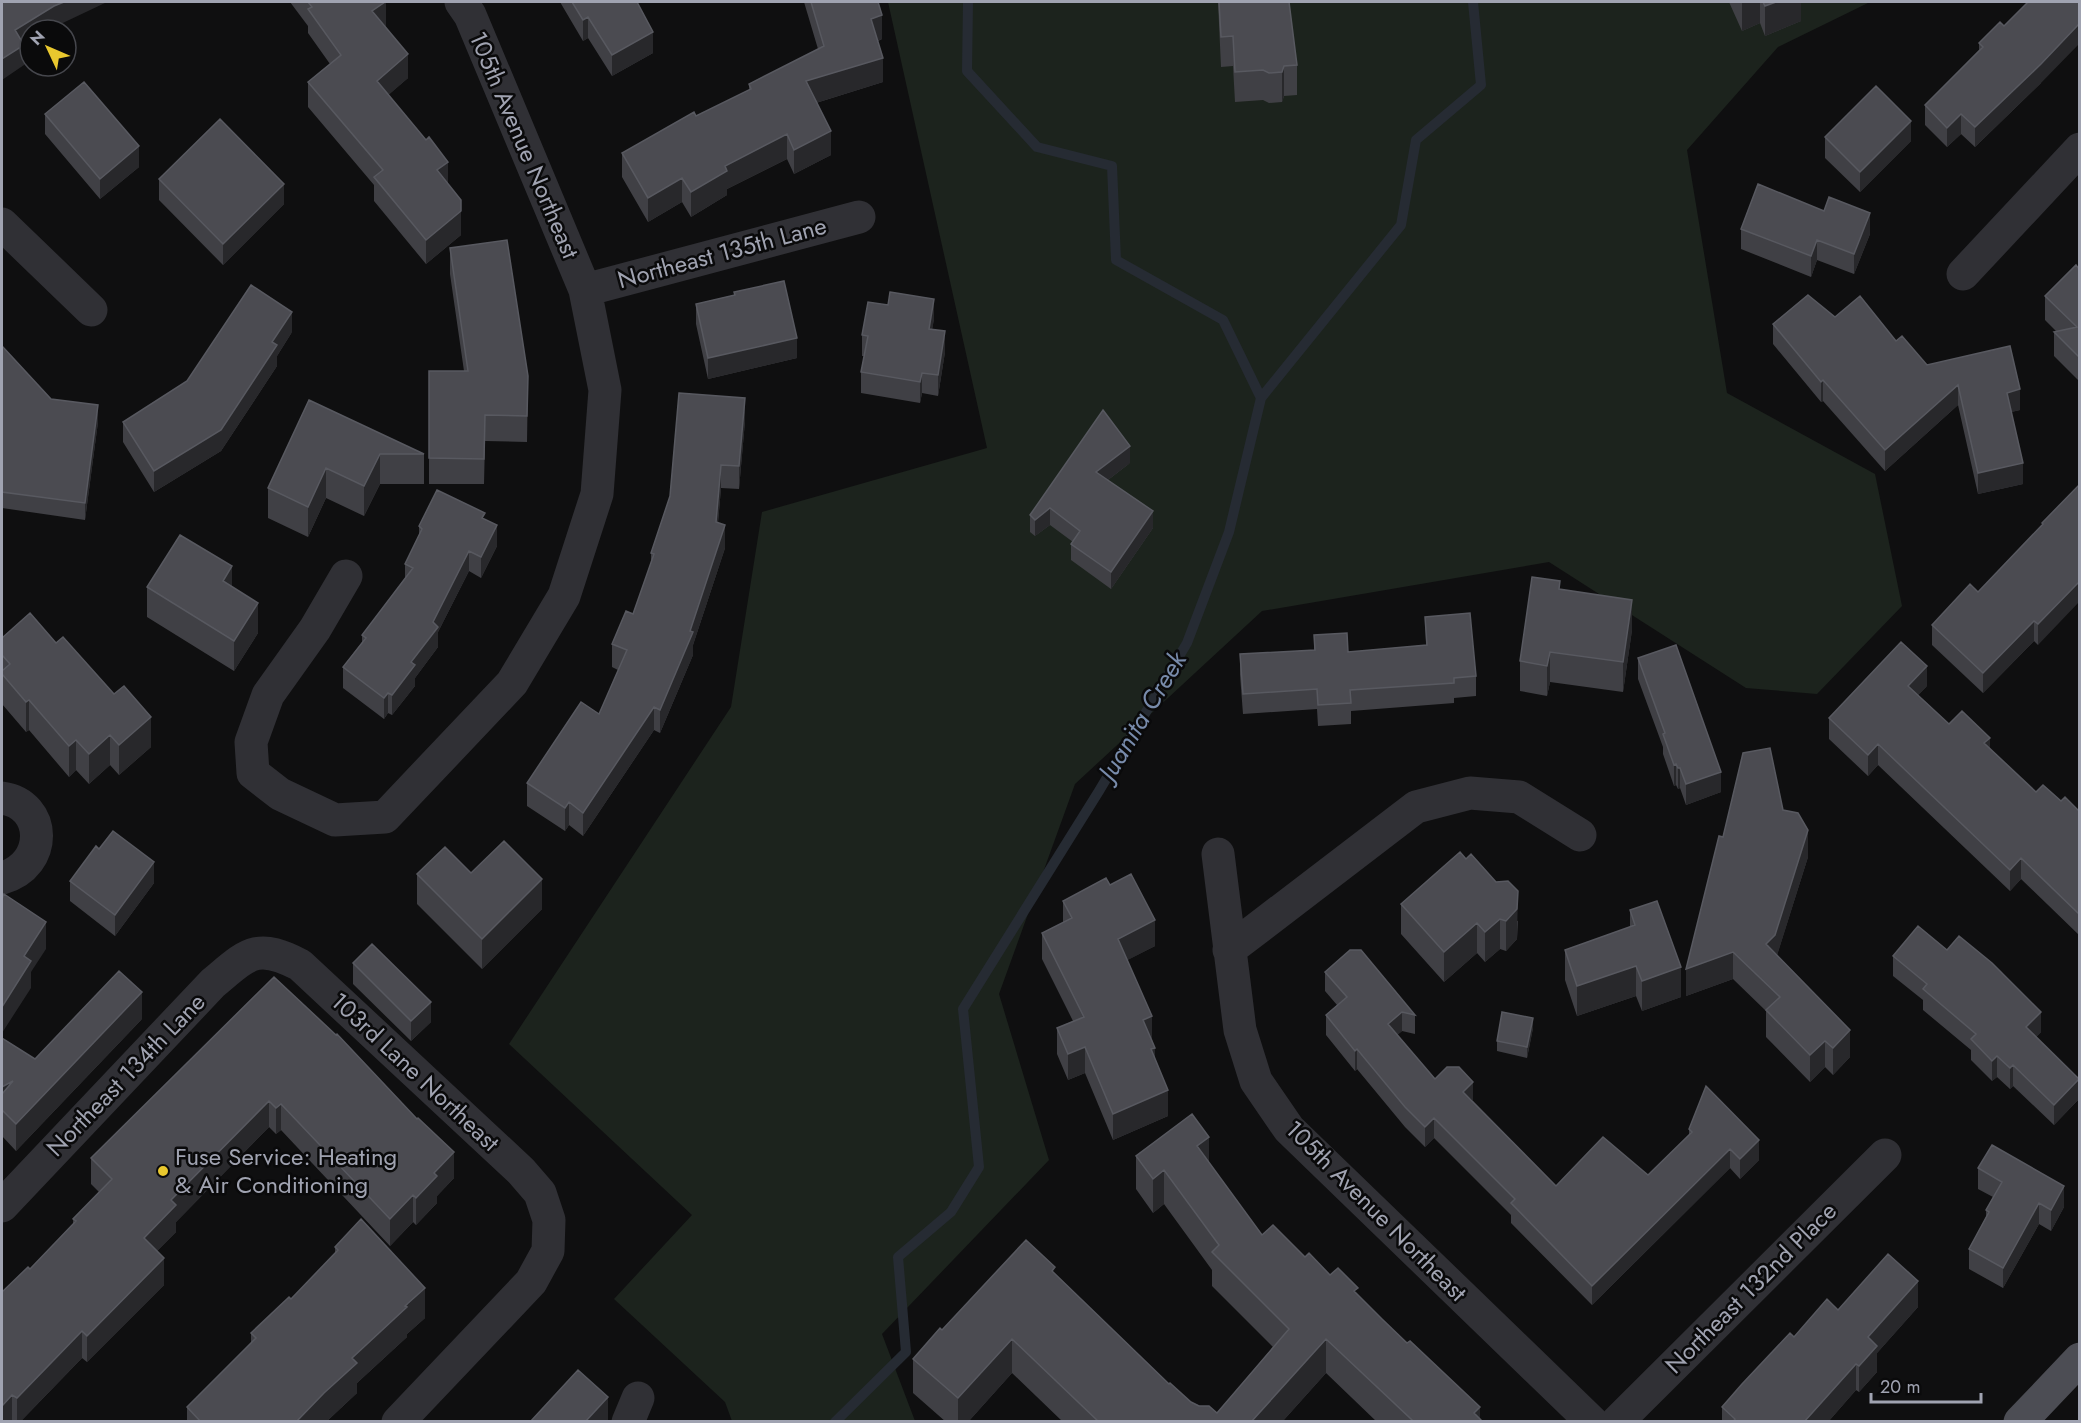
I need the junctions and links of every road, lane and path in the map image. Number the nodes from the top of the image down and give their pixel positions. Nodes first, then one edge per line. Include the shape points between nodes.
1 (461, 2) edge
2 (2079, 148) edge
3 (859, 217) dead end
4 (2, 224) edge
5 (1963, 273) dead end
6 (585, 290) junction
7 (91, 310) dead end
8 (346, 576) dead end
9 (2, 798) edge
10 (1580, 835) dead end
11 (1218, 854) dead end
12 (2, 878) edge
13 (1229, 950) junction
14 (256, 952) joint
15 (1885, 1155) dead end
16 (2, 1206) edge
17 (2079, 1359) edge
18 (398, 1422) edge
19 (1592, 1422) edge
20 (1617, 1422) edge
21 (2020, 1422) edge

1 - 6 street, 105th Avenue Northeast via 470,15
2 - 5 street
3 - 6 street, Northeast 135th Lane
4 - 7 street
6 - 8 street, 105th Avenue Northeast via 605,390 597,494 564,596 512,683 385,817 335,820 280,794 253,773 251,742 268,695 315,629
9 - 12 street via 18,803 29,813 37,839 27,865
10 - 13 street via 1519,797 1470,793 1416,807
11 - 13 street, 105th Avenue Northeast
13 - 19 street, 105th Avenue Northeast via 1240,1030 1256,1081 1289,1129
14 - 16 street, Northeast 134th Lane via 213,983
14 - 18 street, 103rd Lane Northeast via 279,954 300,965 521,1171 540,1193 549,1220 548,1251 531,1282
15 - 20 street, Northeast 132nd Place
17 - 21 main road

